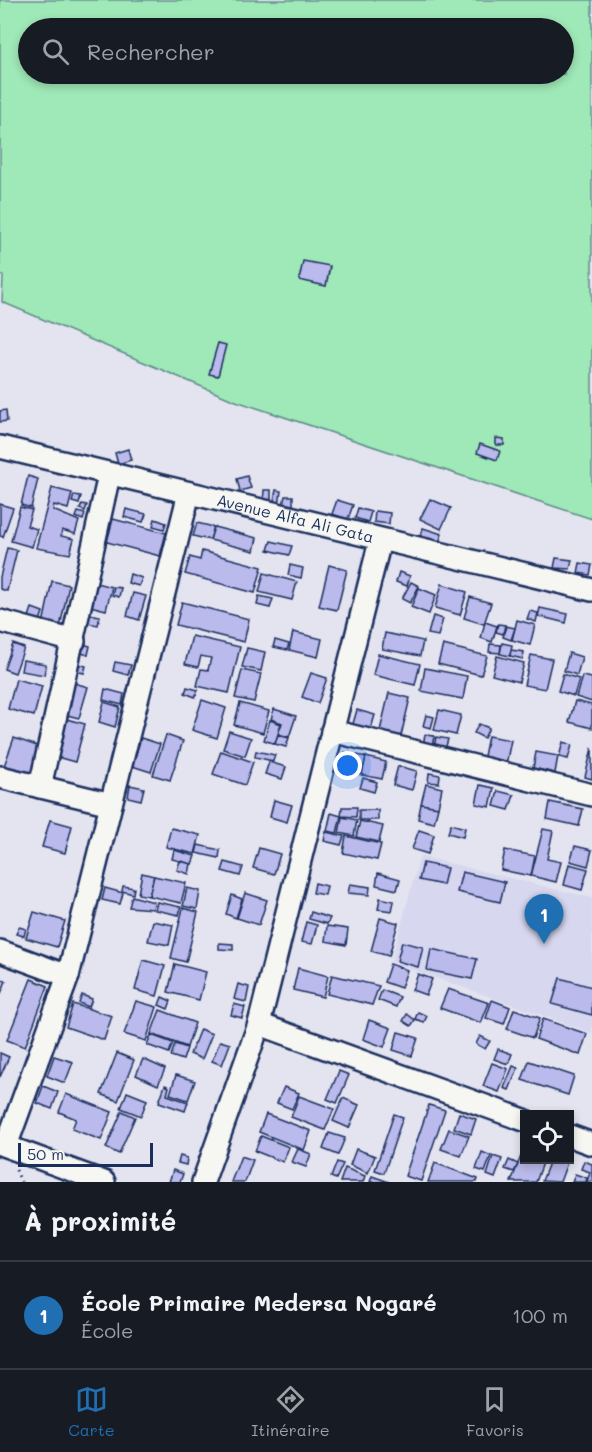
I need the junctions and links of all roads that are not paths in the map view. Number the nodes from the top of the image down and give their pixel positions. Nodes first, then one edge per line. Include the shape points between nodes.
1 (0, 447) edge
2 (109, 475) junction
3 (189, 493) junction
4 (380, 541) junction
5 (592, 590) edge
6 (0, 621) edge
7 (74, 641) junction
8 (332, 731) junction
9 (0, 777) edge
10 (40, 787) junction
11 (592, 795) edge
12 (111, 804) junction
13 (0, 951) edge
14 (68, 976) junction
15 (259, 1024) junction
16 (520, 1118) edge
17 (574, 1137) edge
18 (592, 1144) edge
19 (3, 1145) edge
20 (104, 1182) edge
21 (203, 1182) edge

1 - 2 street, Avenue Alfa Ali Gata
2 - 3 street, Avenue Alfa Ali Gata
2 - 7 street
3 - 4 street, Avenue Alfa Ali Gata
3 - 12 street
4 - 5 street, Avenue Alfa Ali Gata
4 - 8 street
6 - 7 street
7 - 10 street
8 - 11 street
8 - 15 street
9 - 10 street
10 - 12 street
12 - 14 street
13 - 14 street
14 - 19 street
15 - 16 street
15 - 21 street
17 - 18 street
19 - 20 street

